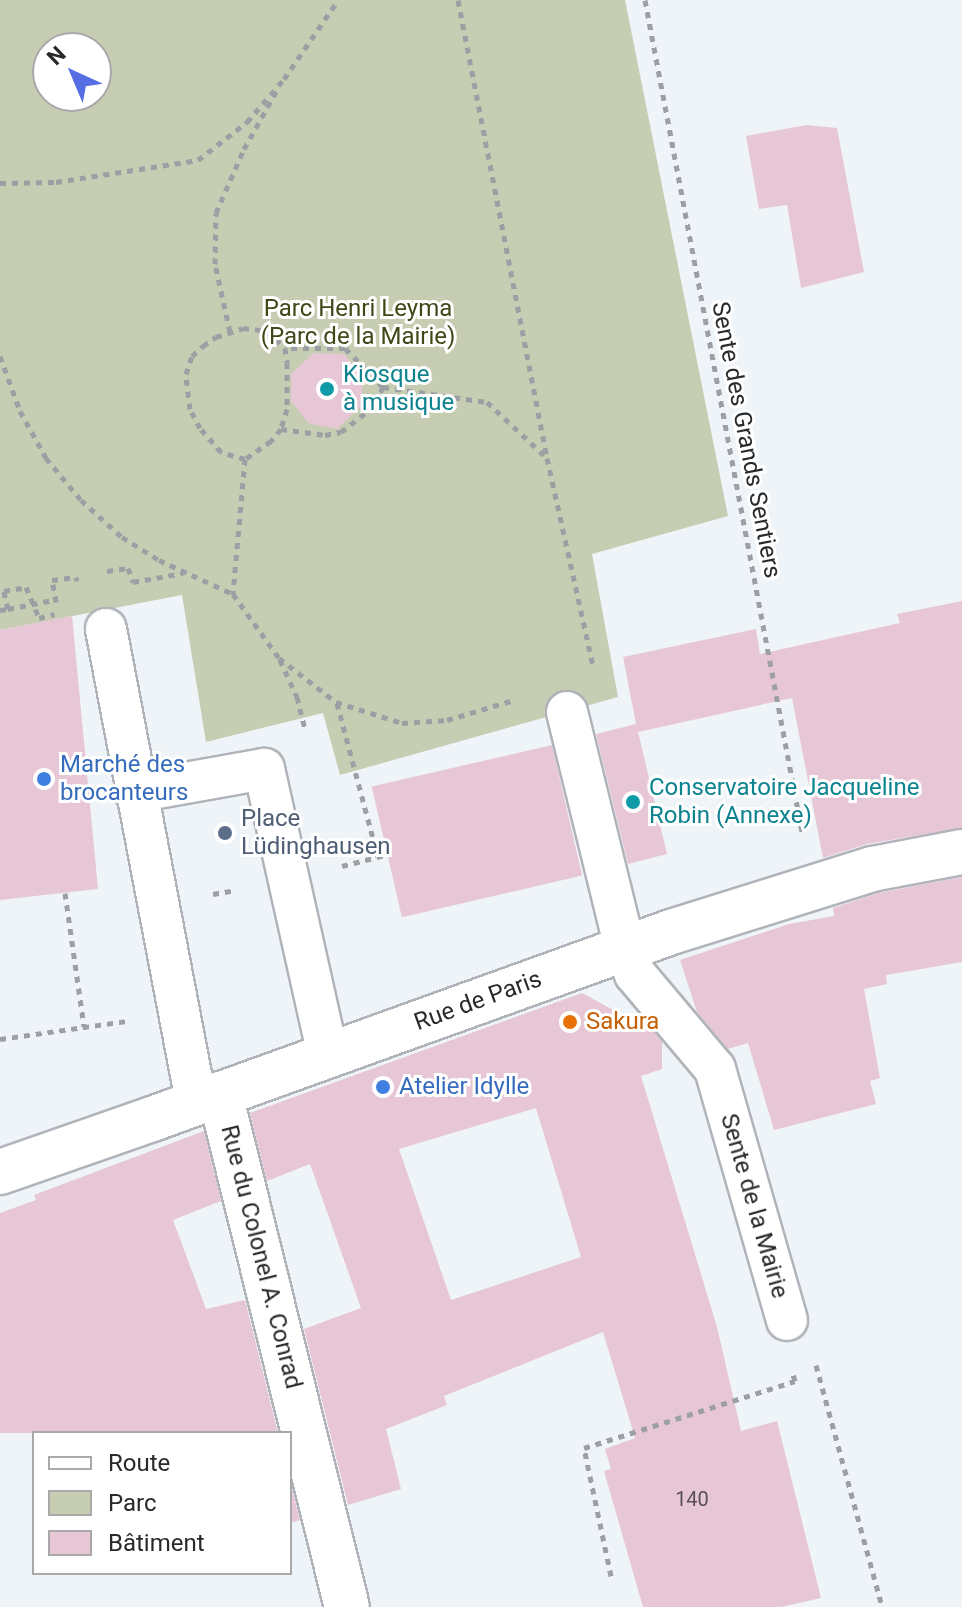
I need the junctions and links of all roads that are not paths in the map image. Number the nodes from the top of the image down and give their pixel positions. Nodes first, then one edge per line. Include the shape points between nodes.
1 (106, 629) dead end
2 (564, 699) road end
3 (135, 792) junction
4 (962, 852) edge
5 (625, 948) junction
6 (328, 1056) junction
7 (208, 1098) junction
8 (0, 1172) edge
9 (787, 1320) road end
10 (347, 1607) edge

1 - 3 lane
2 - 5 lane, Sente de la Mairie
3 - 6 lane via 264,769
3 - 7 lane via 179,1014
4 - 5 street, Rue de Paris via 812,886
5 - 6 street, Rue de Paris
5 - 9 lane, Sente de la Mairie via 635,974 715,1069
6 - 7 street, Rue de Paris
7 - 8 street, Rue de Paris
7 - 10 street, Rue du Colonel A. Conrad

